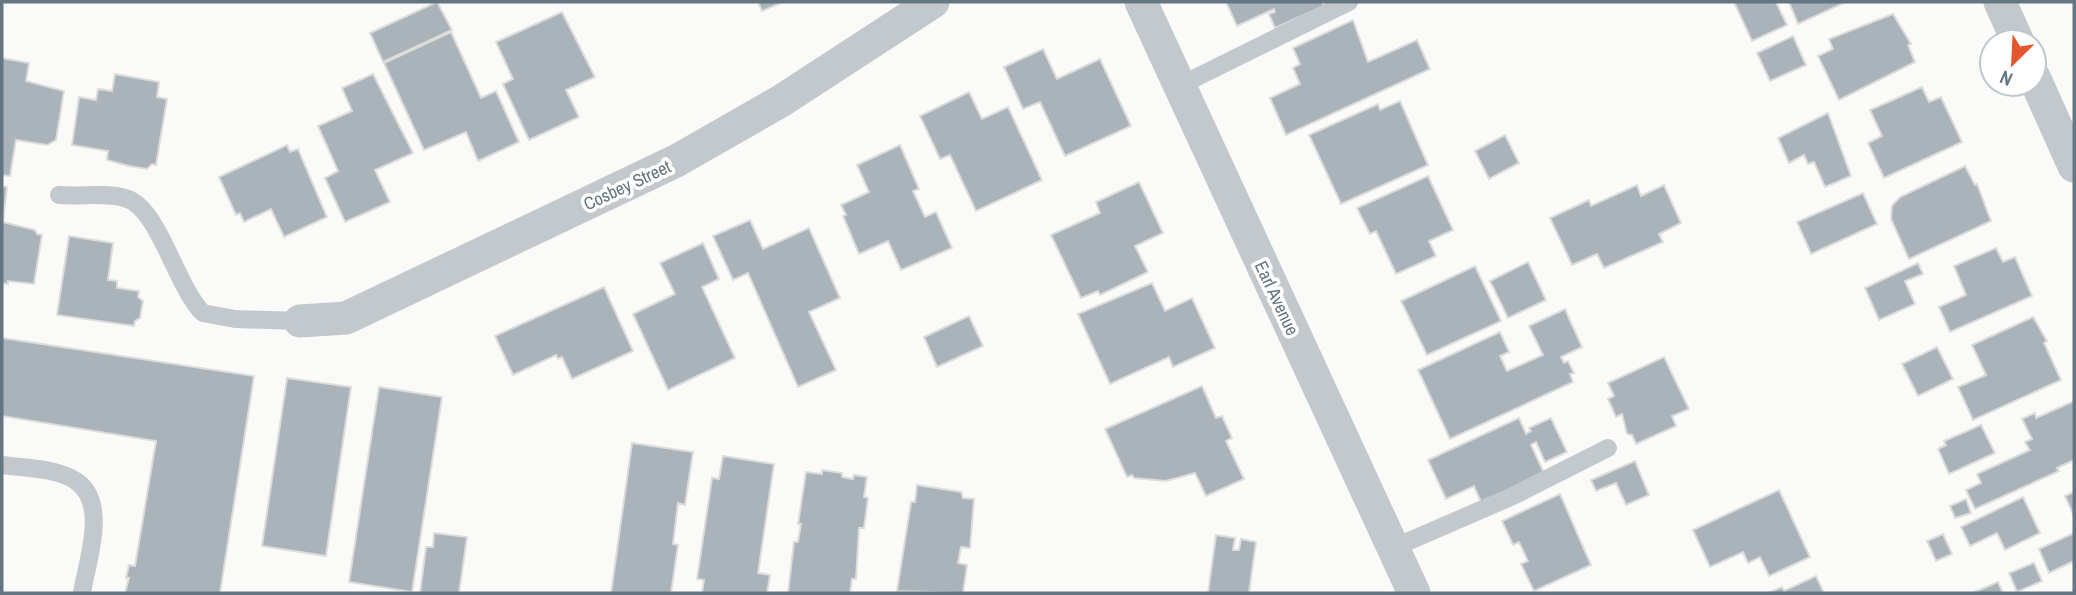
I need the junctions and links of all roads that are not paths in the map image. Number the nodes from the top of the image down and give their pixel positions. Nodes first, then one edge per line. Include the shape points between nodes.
1 (933, 2) edge
2 (1140, 2) edge
3 (1349, 2) edge
4 (2000, 2) edge
5 (2012, 28) edge
6 (1179, 86) junction
7 (2043, 98) edge
8 (2074, 166) edge
9 (59, 195) dead end
10 (300, 321) joint
11 (1608, 448) dead end
12 (2, 465) edge
13 (1393, 548) junction
14 (82, 593) edge
15 (1414, 593) edge

1 - 10 street, Cosbey Street via 781,101 676,161 346,318
2 - 6 street, Earl Avenue
3 - 6 lane
4 - 5 street
6 - 13 street, Earl Avenue
7 - 8 street
9 - 10 lane via 134,201 148,214 173,267 203,313
11 - 13 lane
12 - 14 lane via 59,474 86,490 95,511
13 - 15 street, Earl Avenue

